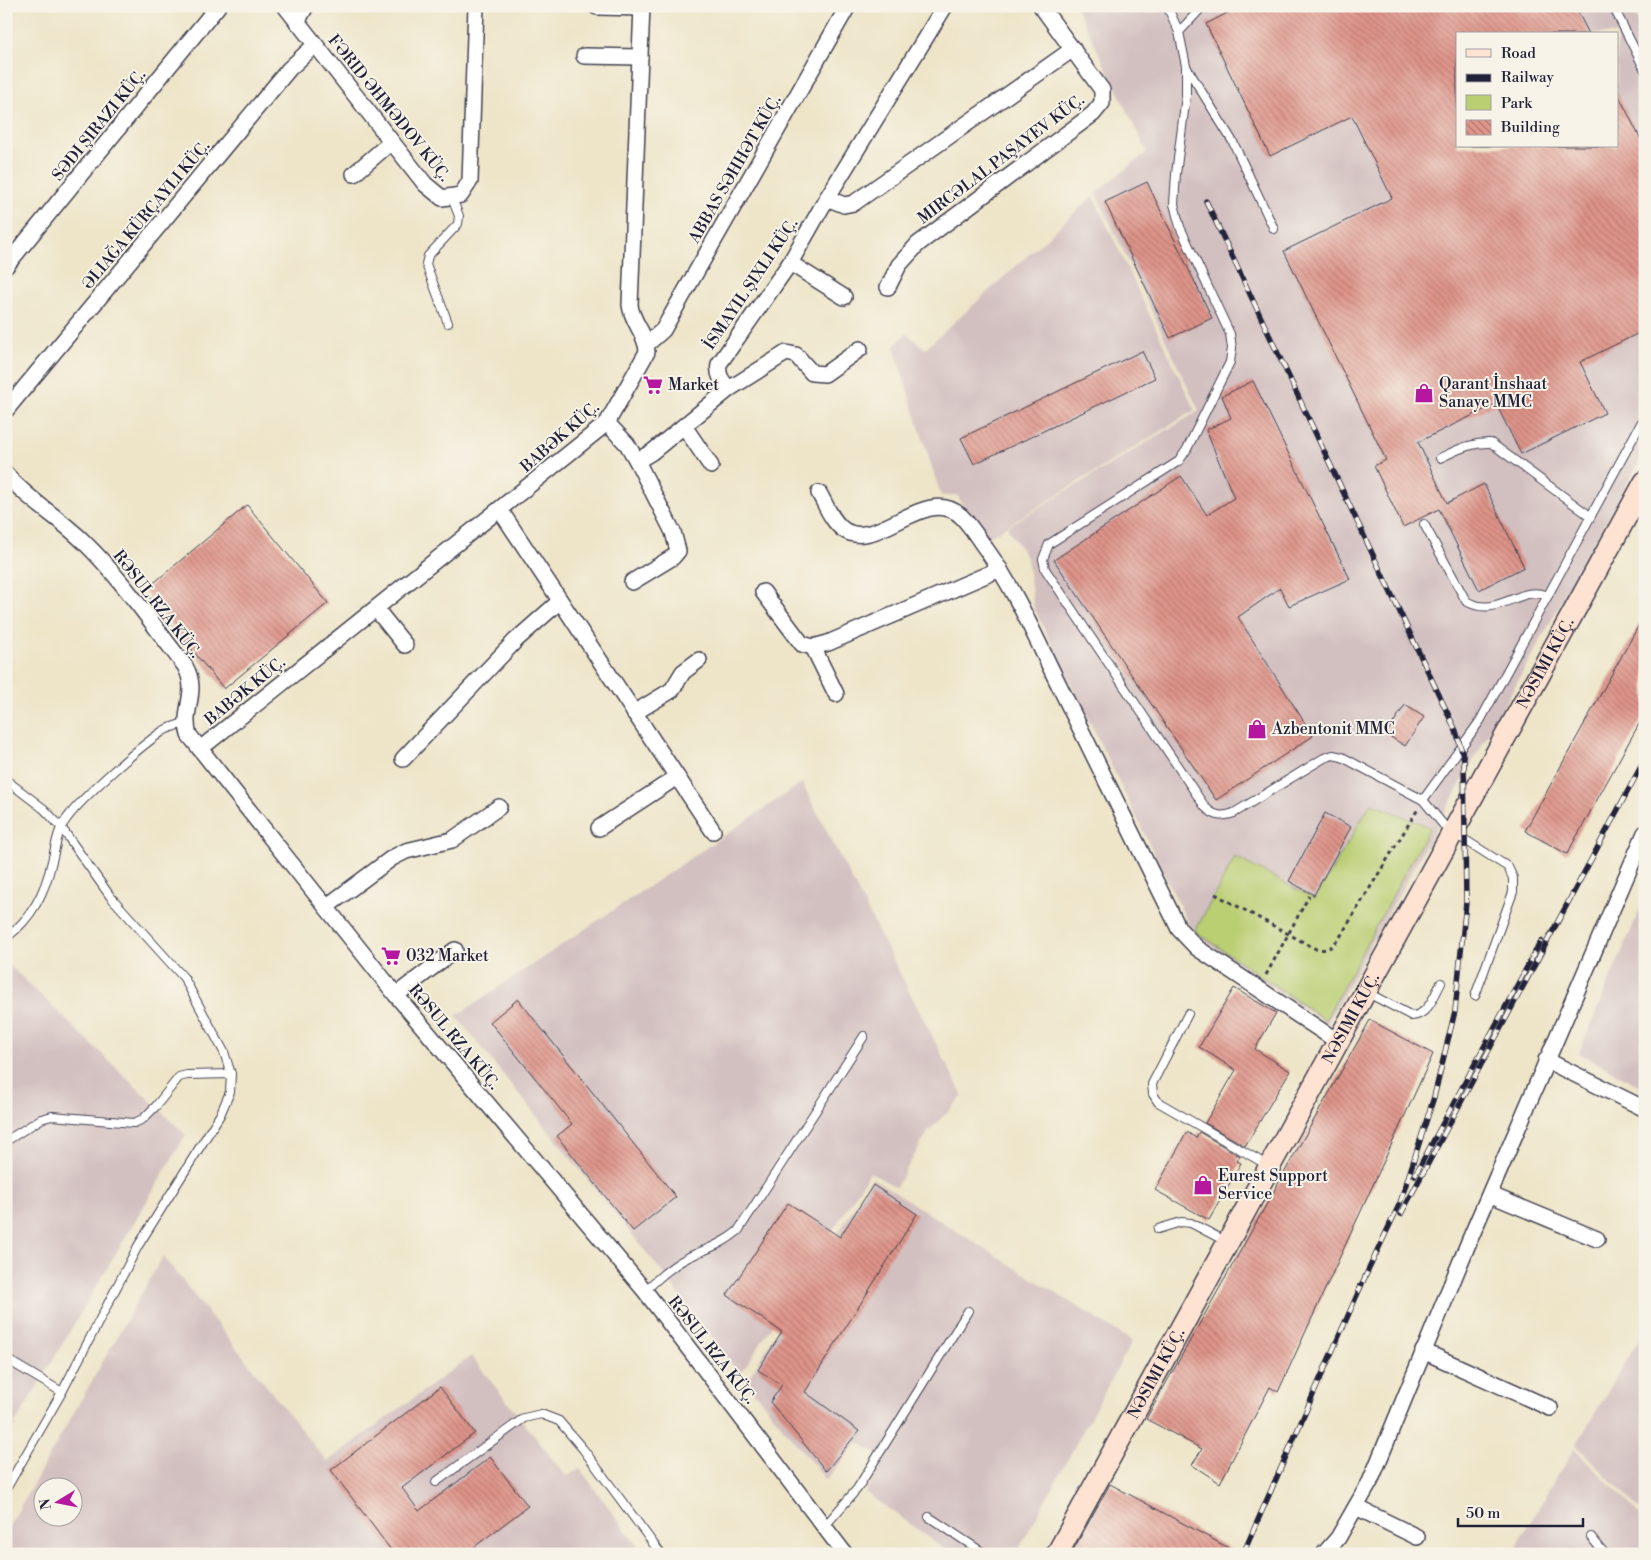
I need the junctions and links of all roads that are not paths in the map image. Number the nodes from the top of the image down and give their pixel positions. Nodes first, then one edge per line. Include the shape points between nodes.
1 (218, 6) edge
2 (285, 6) edge
3 (306, 6) edge
4 (476, 6) edge
5 (848, 6) edge
6 (945, 6) edge
7 (1041, 6) edge
8 (1167, 6) edge
9 (1203, 6) edge
10 (1613, 6) edge
11 (597, 7) edge
12 (642, 7) edge
13 (297, 22) junction
14 (1179, 32) junction
15 (315, 45) junction
16 (1073, 49) junction
17 (584, 56) dead end
18 (640, 57) junction
19 (1186, 66) junction
20 (1645, 70) edge
21 (391, 142) junction
22 (354, 174) dead end
23 (452, 198) junction
24 (827, 198) junction
25 (1274, 229) dead end
26 (790, 263) junction
27 (6, 266) edge
28 (888, 287) dead end
29 (844, 297) dead end
30 (448, 323) dead end
31 (647, 344) junction
32 (860, 349) dead end
33 (729, 389) junction
34 (6, 410) edge
35 (1645, 416) edge
36 (607, 423) junction
37 (684, 426) junction
38 (1440, 458) dead end
39 (636, 461) junction
40 (711, 466) dead end
41 (6, 474) edge
42 (1645, 482) edge
43 (819, 493) dead end
44 (500, 510) junction
45 (1590, 516) junction
46 (1424, 524) dead end
47 (1000, 570) junction
48 (632, 582) dead end
49 (763, 592) dead end
50 (1548, 596) junction
51 (560, 601) junction
52 (376, 609) junction
53 (405, 645) dead end
54 (813, 647) junction
55 (699, 660) dead end
56 (836, 694) dead end
57 (634, 713) junction
58 (185, 723) junction
59 (200, 749) junction
60 (403, 759) dead end
61 (677, 777) junction
62 (6, 780) edge
63 (1423, 800) junction
64 (499, 807) dead end
65 (61, 827) junction
66 (599, 828) dead end
67 (713, 831) dead end
68 (1452, 832) junction
69 (1645, 833) edge
70 (326, 907) junction
71 (6, 938) edge
72 (454, 950) dead end
73 (1441, 983) dead end
74 (1366, 992) junction
75 (396, 995) junction
76 (1475, 996) dead end
77 (1188, 1014) dead end
78 (864, 1036) dead end
79 (1340, 1043) junction
80 (1546, 1060) junction
81 (231, 1074) junction
82 (1645, 1110) edge
83 (6, 1141) edge
84 (1271, 1167) junction
85 (1491, 1195) junction
86 (1158, 1229) dead end
87 (1597, 1239) dead end
88 (1228, 1243) junction
89 (645, 1291) junction
90 (968, 1311) dead end
91 (1424, 1351) junction
92 (6, 1359) edge
93 (62, 1392) junction
94 (1550, 1408) dead end
95 (436, 1482) dead end
96 (6, 1489) edge
97 (1356, 1507) junction
98 (929, 1517) dead end
99 (825, 1526) junction
100 (1417, 1537) dead end
101 (1591, 1537) dead end
102 (661, 1554) edge
103 (844, 1554) edge
104 (985, 1554) edge
105 (1057, 1554) edge
106 (1324, 1554) edge
107 (1605, 1554) edge

1 - 27 street, SƏDI ŞIRAZI KÜÇ.
2 - 13 street, FƏRID ƏHMƏDOV KÜÇ.
3 - 13 street
4 - 23 street via 470,181 460,196
5 - 31 street, ABBAS SƏHHƏT KÜÇ. via 663,330
6 - 24 street
7 - 16 street, MIRCƏLAL PAŞAYEV KÜÇ.
8 - 14 lane
9 - 14 lane
10 - 20 lane
11 - 12 street
12 - 18 street
13 - 15 street, FƏRID ƏHMƏDOV KÜÇ.
14 - 19 lane
15 - 21 street, FƏRID ƏHMƏDOV KÜÇ.
15 - 34 street via 289,70
16 - 24 street via 854,203 844,205
16 - 28 street, MIRCƏLAL PAŞAYEV KÜÇ. via 1102,90 1102,103 1098,109 918,244 898,265
17 - 18 street
18 - 31 street via 630,304 633,319
19 - 25 lane via 1233,142
19 - 63 lane via 1186,96 1174,204 1180,227 1230,334 1230,362 1179,460 1049,544 1043,559 1045,568 1212,814 1234,813 1333,755
21 - 22 street
21 - 23 street, FƏRID ƏHMƏDOV KÜÇ. via 433,193 442,198
23 - 30 lane via 458,224 428,256 426,264
24 - 26 street
26 - 29 street
26 - 33 street via 718,364 717,371
31 - 36 street, BABƏK KÜÇ. via 644,360
32 - 33 street via 825,374 812,373 796,355 786,353
33 - 37 street
35 - 45 lane
36 - 39 street via 627,444
36 - 44 street, BABƏK KÜÇ.
37 - 39 street
37 - 40 street
38 - 45 lane via 1478,442 1490,443
39 - 48 street via 673,532 678,551
41 - 58 street, RƏSUL RZA KÜÇ. via 31,500 84,541 186,666 193,688
42 - 68 street, NƏSIMI KÜÇ.
43 - 47 street via 837,524 846,532 858,534 871,532 928,508 950,510 970,526
44 - 51 street
44 - 52 street, BABƏK KÜÇ.
45 - 50 lane
46 - 50 lane via 1466,600 1477,607 1487,608 1525,595 1540,593
47 - 54 street
47 - 79 street via 1179,929 1197,948
49 - 54 street via 802,644
50 - 63 lane via 1480,721
51 - 57 street
51 - 60 street via 516,640
52 - 53 street
52 - 59 street, BABƏK KÜÇ.
54 - 56 street
55 - 57 street via 683,672 672,690
57 - 61 street
58 - 59 street, RƏSUL RZA KÜÇ. via 189,736
58 - 65 lane via 165,729 142,747 78,805
59 - 70 street, RƏSUL RZA KÜÇ.
61 - 66 street
61 - 67 street
62 - 65 lane via 44,809
63 - 68 lane
64 - 70 street via 452,840 406,851
65 - 71 lane via 41,897 30,916
65 - 81 lane via 110,896 184,978 224,1052
68 - 74 street, NƏSIMI KÜÇ.
68 - 76 lane via 1508,867 1513,878 1513,892
69 - 80 street
70 - 75 street, RƏSUL RZA KÜÇ.
72 - 75 street
73 - 74 lane via 1424,1013 1418,1016 1412,1016
74 - 79 street, NƏSIMI KÜÇ.
75 - 89 street, RƏSUL RZA KÜÇ.
77 - 84 lane via 1152,1084 1153,1094 1158,1102
78 - 89 lane via 738,1231 723,1243 663,1273
79 - 84 street, NƏSIMI KÜÇ.
80 - 82 street
80 - 85 street
81 - 83 lane via 179,1077 156,1106 134,1123 52,1116 41,1119
81 - 93 lane via 230,1092 220,1115 138,1246
84 - 88 street, NƏSIMI KÜÇ.
85 - 87 street
85 - 91 street
86 - 88 lane via 1181,1222 1191,1223
88 - 105 street, NƏSIMI KÜÇ.
89 - 99 street, RƏSUL RZA KÜÇ.
90 - 99 lane via 857,1489
91 - 94 street
91 - 97 street via 1370,1482
92 - 93 lane
93 - 96 lane
95 - 102 lane via 524,1418 541,1414 559,1421 583,1449
97 - 100 street
97 - 106 street via 1338,1538
98 - 104 lane
99 - 103 street, RƏSUL RZA KÜÇ.
101 - 107 lane

